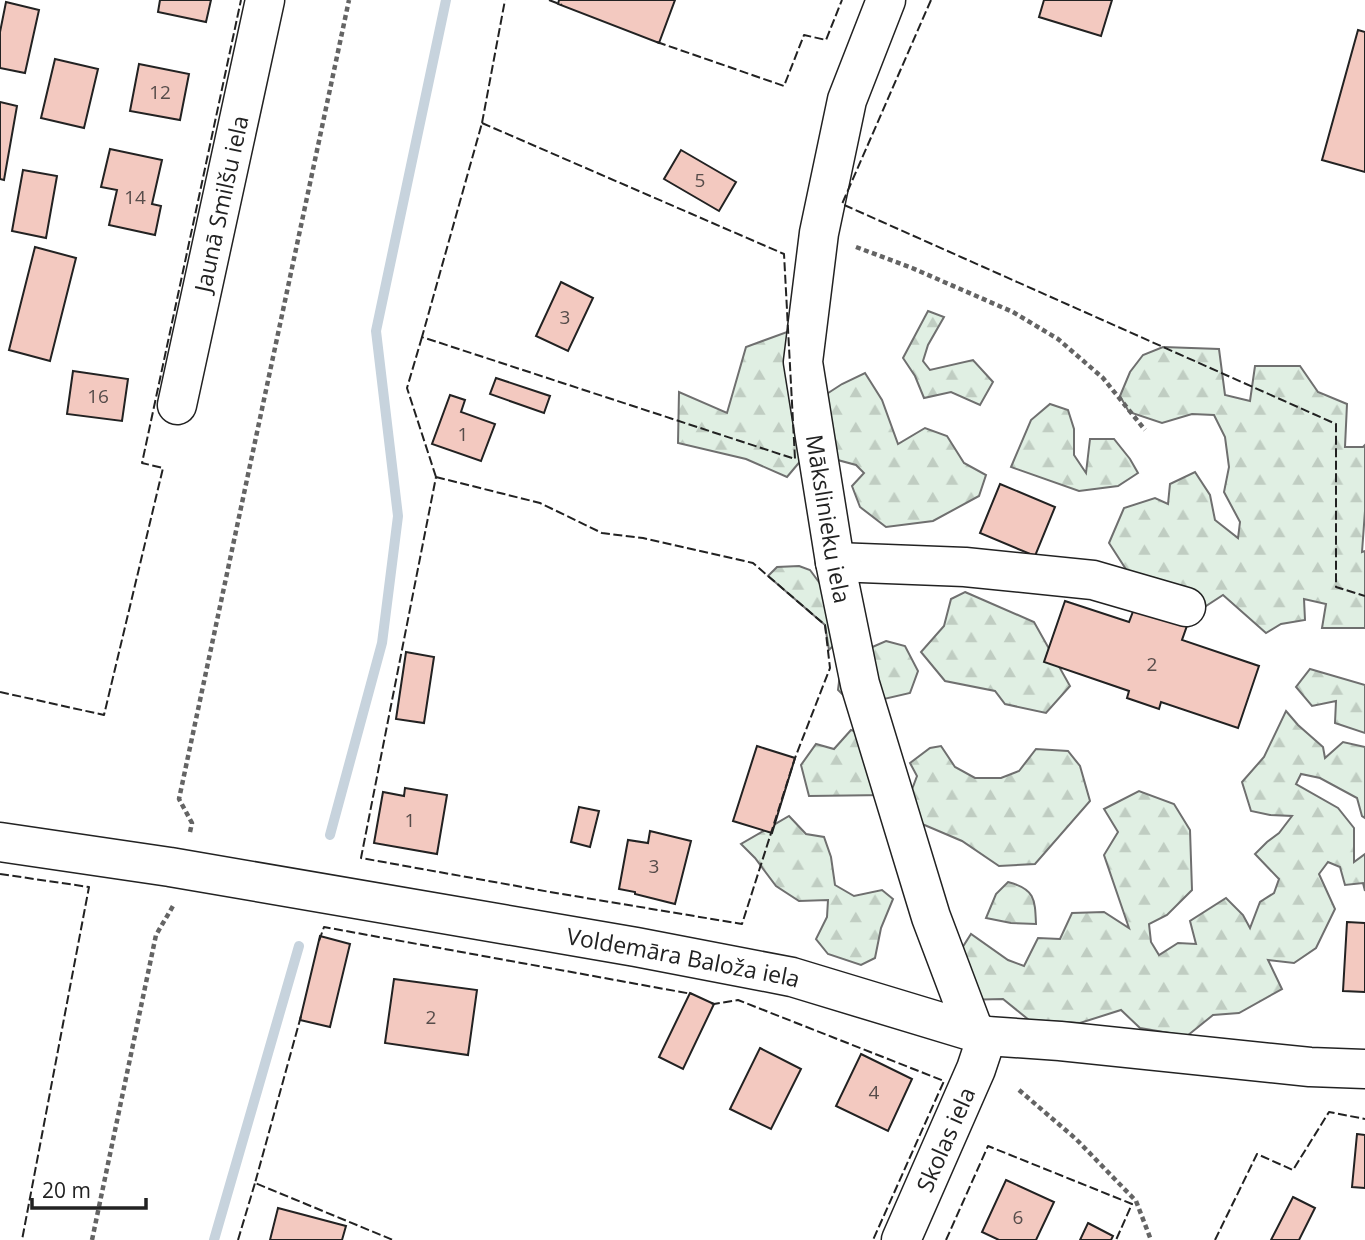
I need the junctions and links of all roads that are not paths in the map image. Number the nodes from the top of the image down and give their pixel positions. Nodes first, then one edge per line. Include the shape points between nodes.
1 (265, 0) edge
2 (886, 0) edge
3 (177, 405) dead end
4 (835, 562) junction
5 (1186, 607) dead end
6 (0, 842) edge
7 (980, 1034) junction
8 (1365, 1069) edge
9 (901, 1240) edge

1 - 3 street, Jaunā Smilšu iela
2 - 4 street, Mākslinieku iela via 847,100 819,233 803,362
4 - 5 street via 965,567 1093,580
4 - 7 street, Mākslinieku iela via 860,684 931,917
6 - 7 street, Voldemāra Baloža iela via 170,867 792,977
7 - 8 street, Voldemāra Baloža iela
7 - 9 street, Skolas iela via 976,1069

